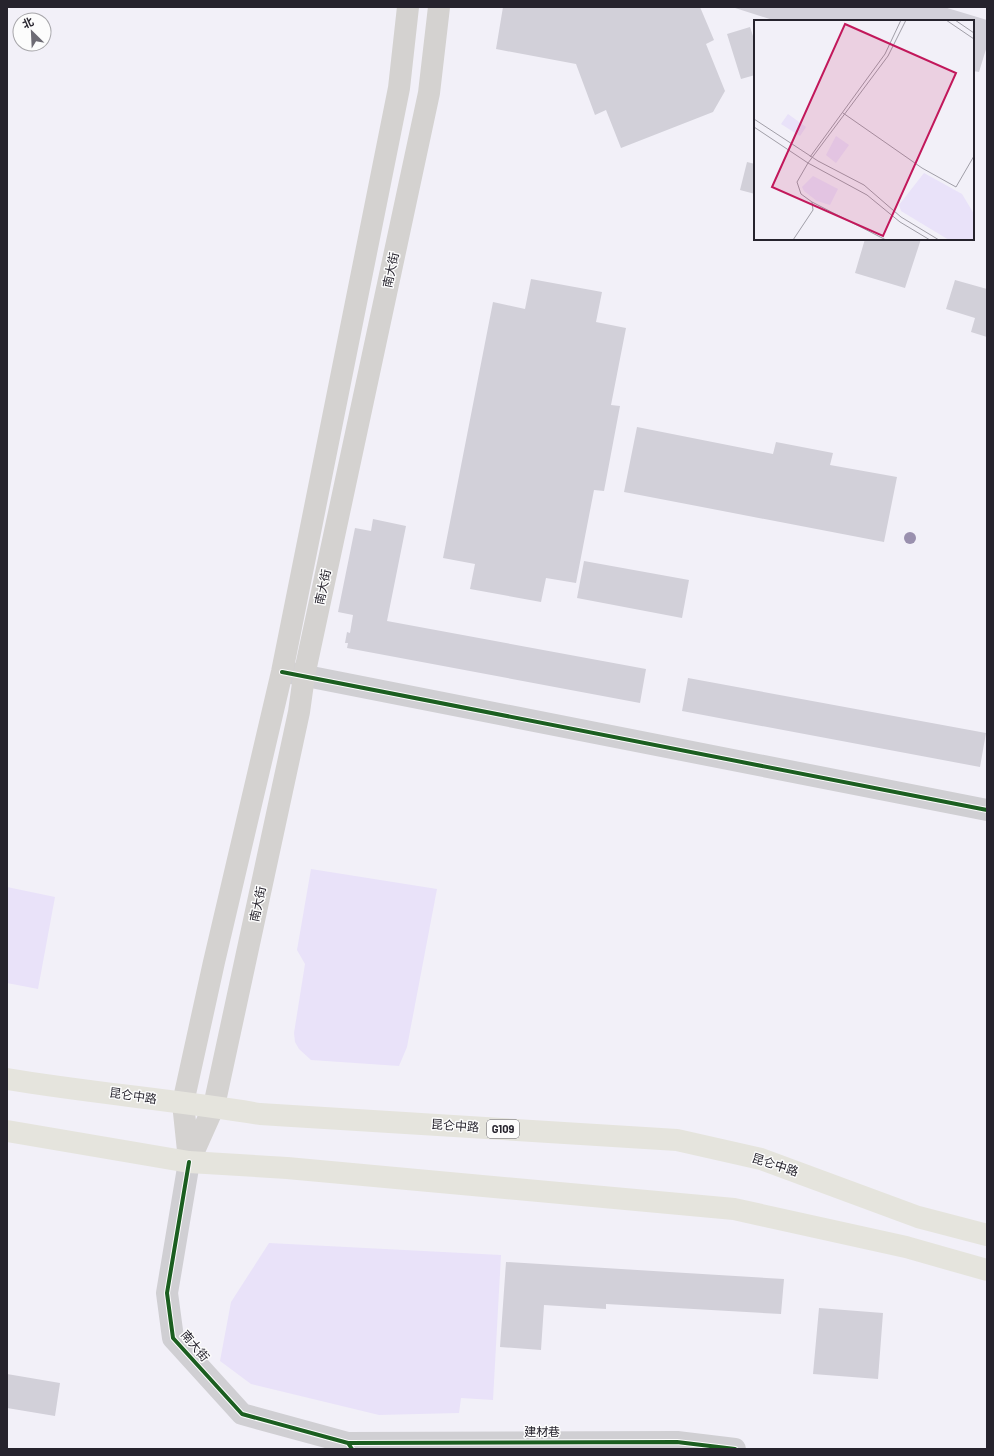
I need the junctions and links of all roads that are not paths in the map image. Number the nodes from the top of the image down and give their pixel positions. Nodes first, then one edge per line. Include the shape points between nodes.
1 (408, 7) edge
2 (439, 7) edge
3 (282, 672) junction
4 (304, 676) junction
5 (987, 810) edge
6 (7, 1079) edge
7 (183, 1103) junction
8 (214, 1106) junction
9 (7, 1131) edge
10 (189, 1162) junction
11 (987, 1235) edge
12 (987, 1270) edge
13 (350, 1446) edge
14 (736, 1449) edge

1 - 3 main road, 南大街 via 399,88
2 - 4 main road, 南大街 via 429,93
3 - 4 street
3 - 7 main road, 南大街
4 - 5 street
4 - 8 main road, 南大街 via 299,712
6 - 7 highway, 昆仑中路 / G109
7 - 8 highway, 昆仑中路 / G109
7 - 10 main road, 南大街
8 - 10 main road, 南大街
8 - 11 highway, 昆仑中路 / G109 via 260,1114 676,1140 761,1158 918,1217
9 - 10 highway
10 - 12 highway via 287,1168 734,1209 906,1247
10 - 13 street, 南大街 via 167,1293 173,1338 242,1414
13 - 14 street, 建材巷 via 677,1442

